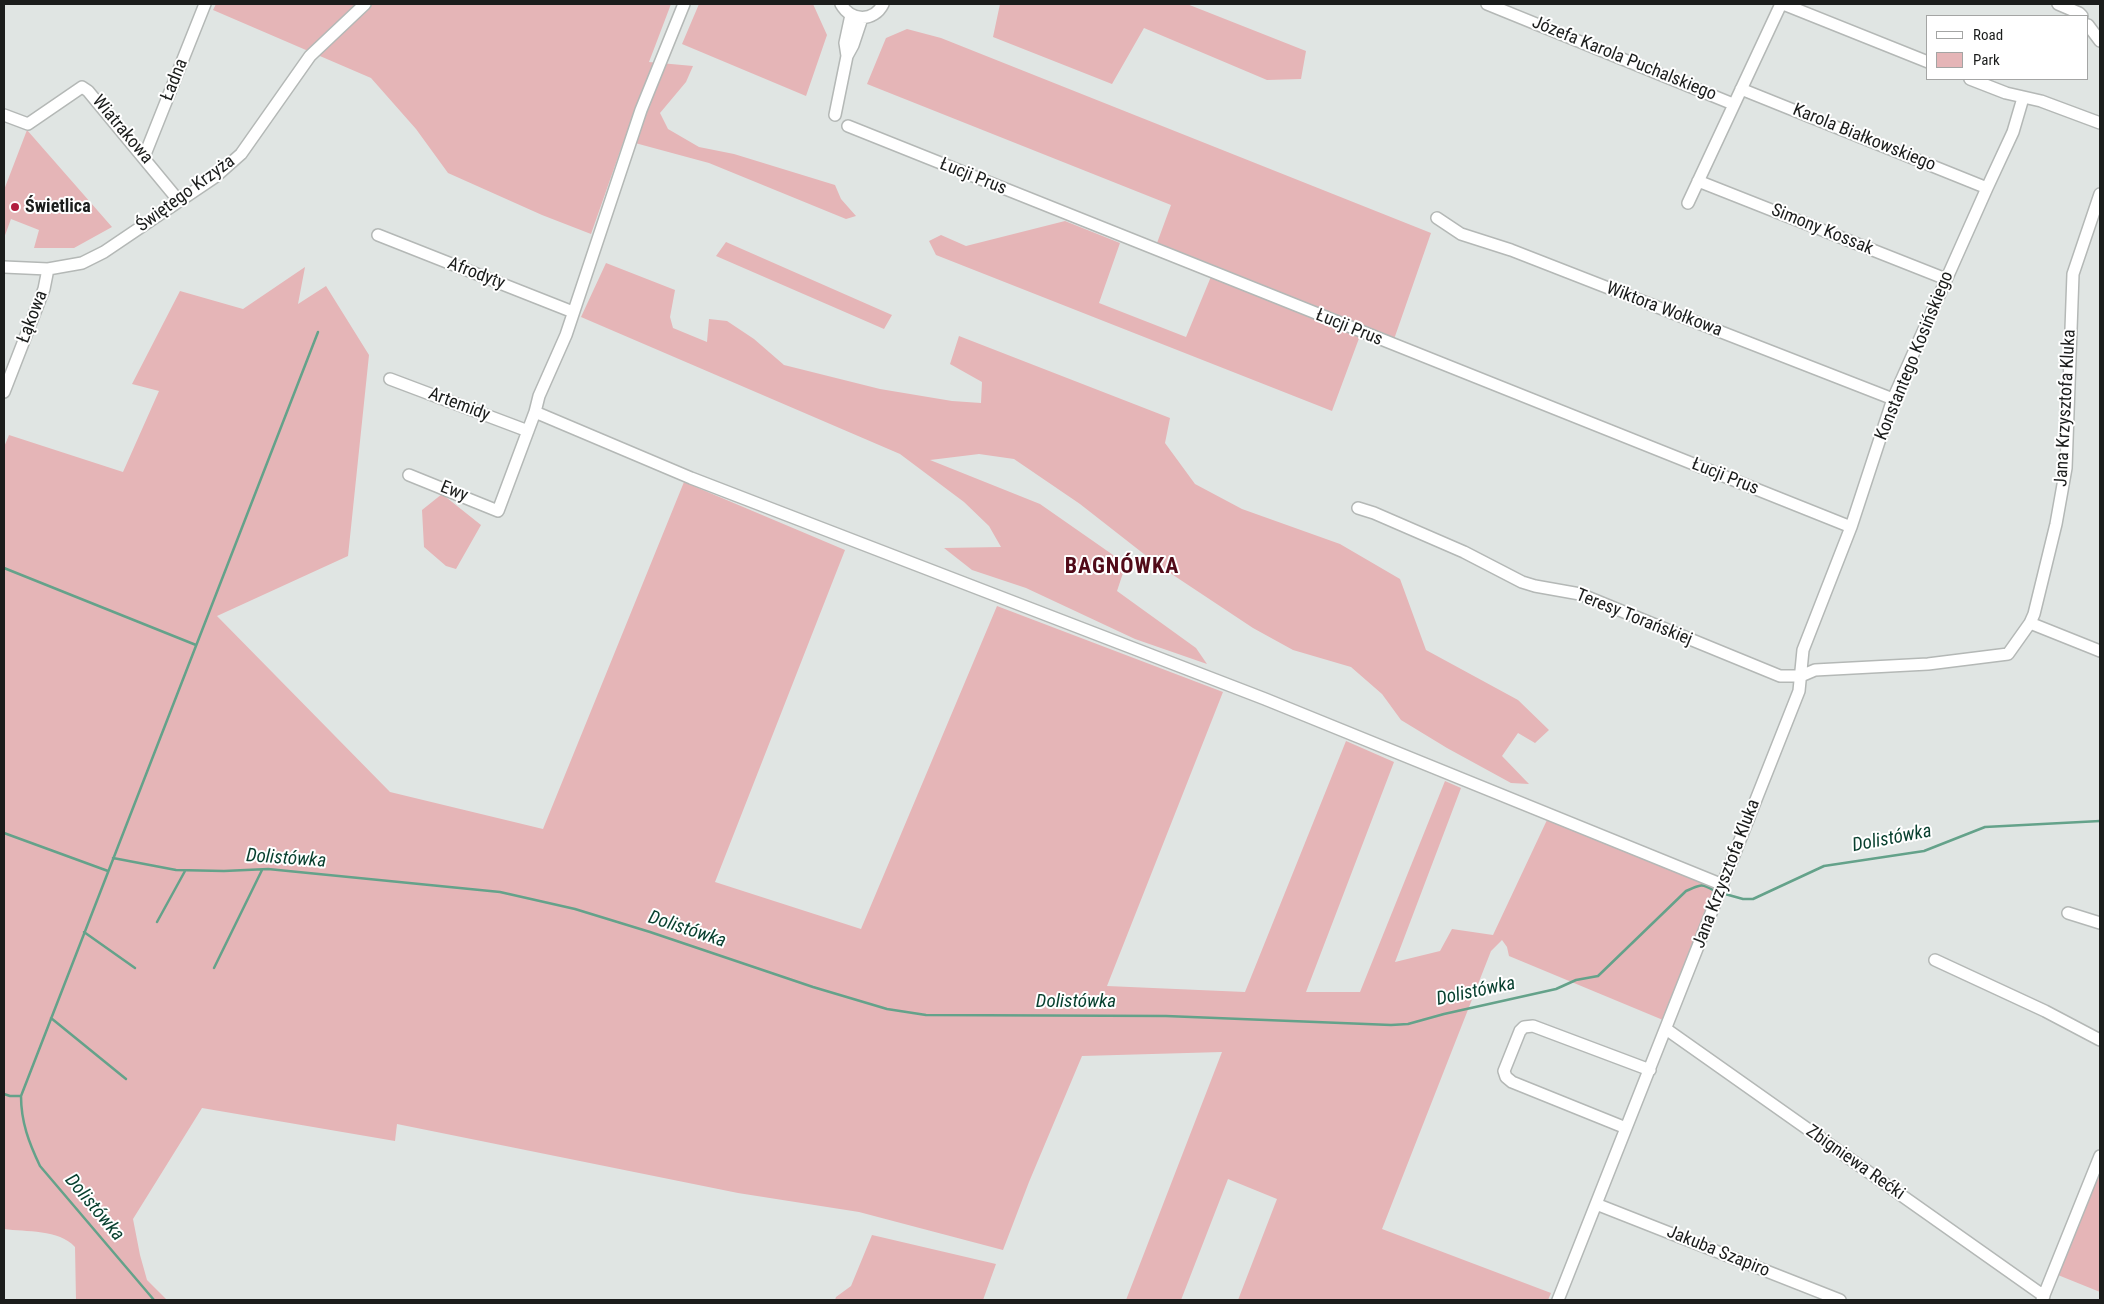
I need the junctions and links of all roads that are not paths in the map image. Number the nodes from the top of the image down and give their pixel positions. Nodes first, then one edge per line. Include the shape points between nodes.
1 (205, 4) edge
2 (365, 4) edge
3 (684, 4) edge
4 (841, 4) edge
5 (883, 4) edge
6 (1487, 4) edge
7 (1782, 4) edge
8 (2058, 4) edge
9 (2081, 15) edge
10 (857, 16) junction
11 (2089, 26) edge
12 (2100, 41) edge
13 (1926, 61) edge
14 (1973, 80) edge
15 (1741, 89) junction
16 (2023, 98) junction
17 (1733, 104) junction
18 (4, 114) edge
19 (835, 115) dead end
20 (2100, 123) edge
21 (848, 126) dead end
22 (144, 157) junction
23 (1698, 180) junction
24 (1987, 188) junction
25 (2100, 194) edge
26 (179, 201) junction
27 (1688, 202) dead end
28 (1437, 218) dead end
29 (378, 235) dead end
30 (4, 267) edge
31 (48, 269) junction
32 (1946, 279) junction
33 (573, 312) junction
34 (390, 380) dead end
35 (4, 392) edge
36 (1893, 399) junction
37 (535, 412) junction
38 (528, 432) junction
39 (409, 475) dead end
40 (1358, 508) dead end
41 (1851, 527) junction
42 (2030, 623) junction
43 (2100, 651) edge
44 (1802, 676) junction
45 (1723, 885) junction
46 (2068, 913) dead end
47 (2100, 923) edge
48 (1935, 960) dead end
49 (1666, 1029) junction
50 (2100, 1040) edge
51 (1650, 1070) junction
52 (1626, 1128) junction
53 (2100, 1156) edge
54 (1596, 1204) junction
55 (2043, 1298) edge
56 (1558, 1300) edge
57 (1840, 1300) edge

1 - 22 street, Ładna
2 - 26 street, Świętego Krzyża via 310,56 241,154
3 - 33 street via 642,110
4 - 10 street
5 - 10 street via 876,14
6 - 17 street, Józefa Karola Puchalskiego
7 - 13 street
7 - 15 street
8 - 9 street
10 - 19 street via 846,43 847,56
11 - 12 street
14 - 16 street
15 - 17 street
15 - 24 street, Karola Białkowskiego
16 - 20 street via 2048,103
16 - 24 street, Konstantego Kosińskiego via 2013,132
17 - 23 street
18 - 22 street, Wiatrakowa via 28,124 82,87
21 - 41 street, Łucji Prus
22 - 26 street, Wiatrakowa
23 - 27 street
23 - 32 street, Simony Kossak
24 - 32 street, Konstantego Kosińskiego
25 - 42 street, Jana Krzysztofa Kluka via 2073,274 2066,468 2053,540
26 - 31 street, Świętego Krzyża via 82,264
28 - 36 street, Wiktora Wołkowa via 1461,234 1511,250
29 - 33 street, Afrodyty
30 - 31 street, Świętego Krzyża
31 - 35 street, Łąkowa via 44,289
32 - 36 street, Konstantego Kosińskiego
33 - 37 street
34 - 38 street, Artemidy
36 - 41 street, Konstantego Kosińskiego
37 - 38 street
37 - 45 street via 700,481 1265,699
38 - 39 street, Ewy via 498,511
40 - 44 street, Teresy Torańskiej via 1464,552 1522,582 1580,594 1780,676
41 - 44 street, Konstantego Kosińskiego via 1803,650
42 - 43 street
42 - 44 street, Jana Krzysztofa Kluka via 2011,651 2002,655 1928,664 1815,670
44 - 45 street, Jana Krzysztofa Kluka via 1800,691
45 - 49 street, Jana Krzysztofa Kluka
46 - 47 street
48 - 50 street
49 - 51 street, Jana Krzysztofa Kluka
49 - 55 street, Zbigniewa Rećki
51 - 52 street, Jana Krzysztofa Kluka
51 - 52 street via 1533,1026 1520,1031 1504,1071 1506,1077
52 - 54 street, Jana Krzysztofa Kluka
53 - 55 street
54 - 56 street, Jana Krzysztofa Kluka
54 - 57 street, Jakuba Szapiro

